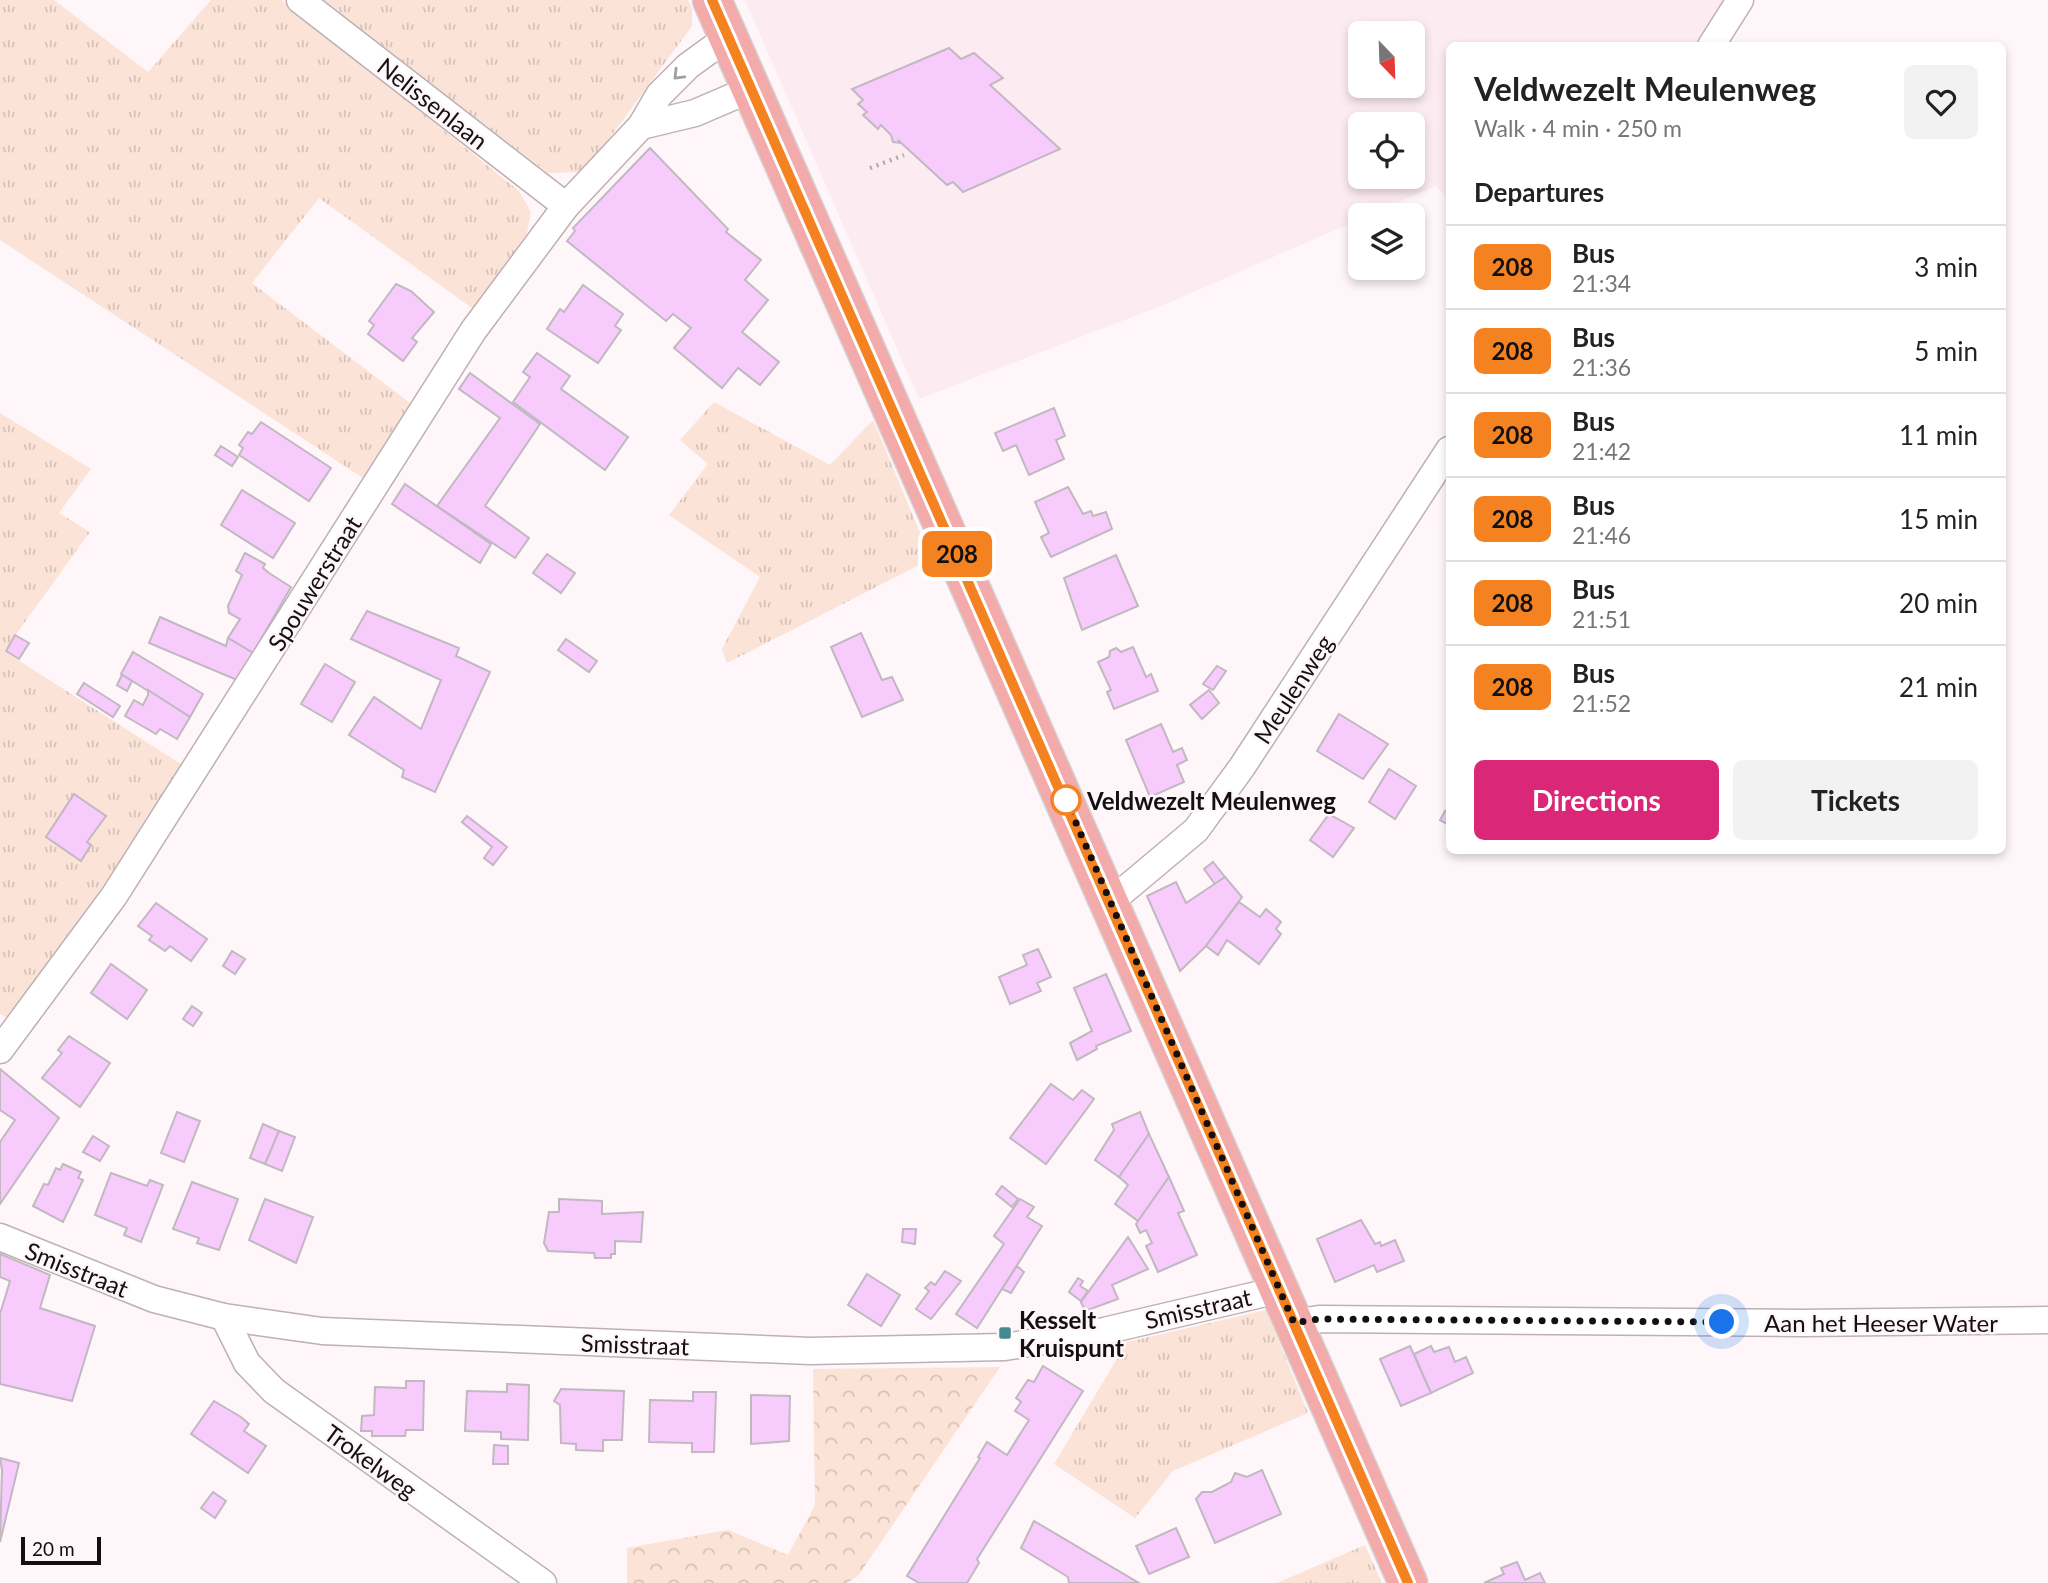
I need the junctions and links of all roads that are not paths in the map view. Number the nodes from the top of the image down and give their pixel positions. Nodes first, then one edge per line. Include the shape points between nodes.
1 (300, 0) edge
2 (712, 0) edge
3 (1740, 0) edge
4 (728, 37) junction
5 (1714, 42) edge
6 (751, 89) junction
7 (641, 126) junction
8 (566, 206) junction
9 (1446, 455) edge
10 (1109, 903) junction
11 (0, 1050) edge
12 (0, 1237) edge
13 (1279, 1286) junction
14 (223, 1317) junction
15 (2048, 1320) edge
16 (1294, 1323) junction
17 (543, 1583) edge
18 (1408, 1583) edge

1 - 8 street, Nelissenlaan
2 - 4 main road
3 - 5 street
4 - 6 main road
4 -> 7 street, Spouwerstraat via 688,66 659,95
6 - 7 street via 695,113
6 - 10 main road
7 - 8 street, Spouwerstraat
8 - 11 street, Spouwerstraat via 473,331 114,896
9 - 10 street, Meulenweg via 1196,830
10 - 13 main road
12 - 14 street, Smisstraat via 154,1299
13 - 14 street, Smisstraat via 1104,1331 1005,1347 754,1349 322,1331
13 - 16 main road
14 - 17 street, Trokelweg via 247,1363 274,1391
15 - 16 street, Aan het Heeser Water via 1319,1319
16 - 18 main road

